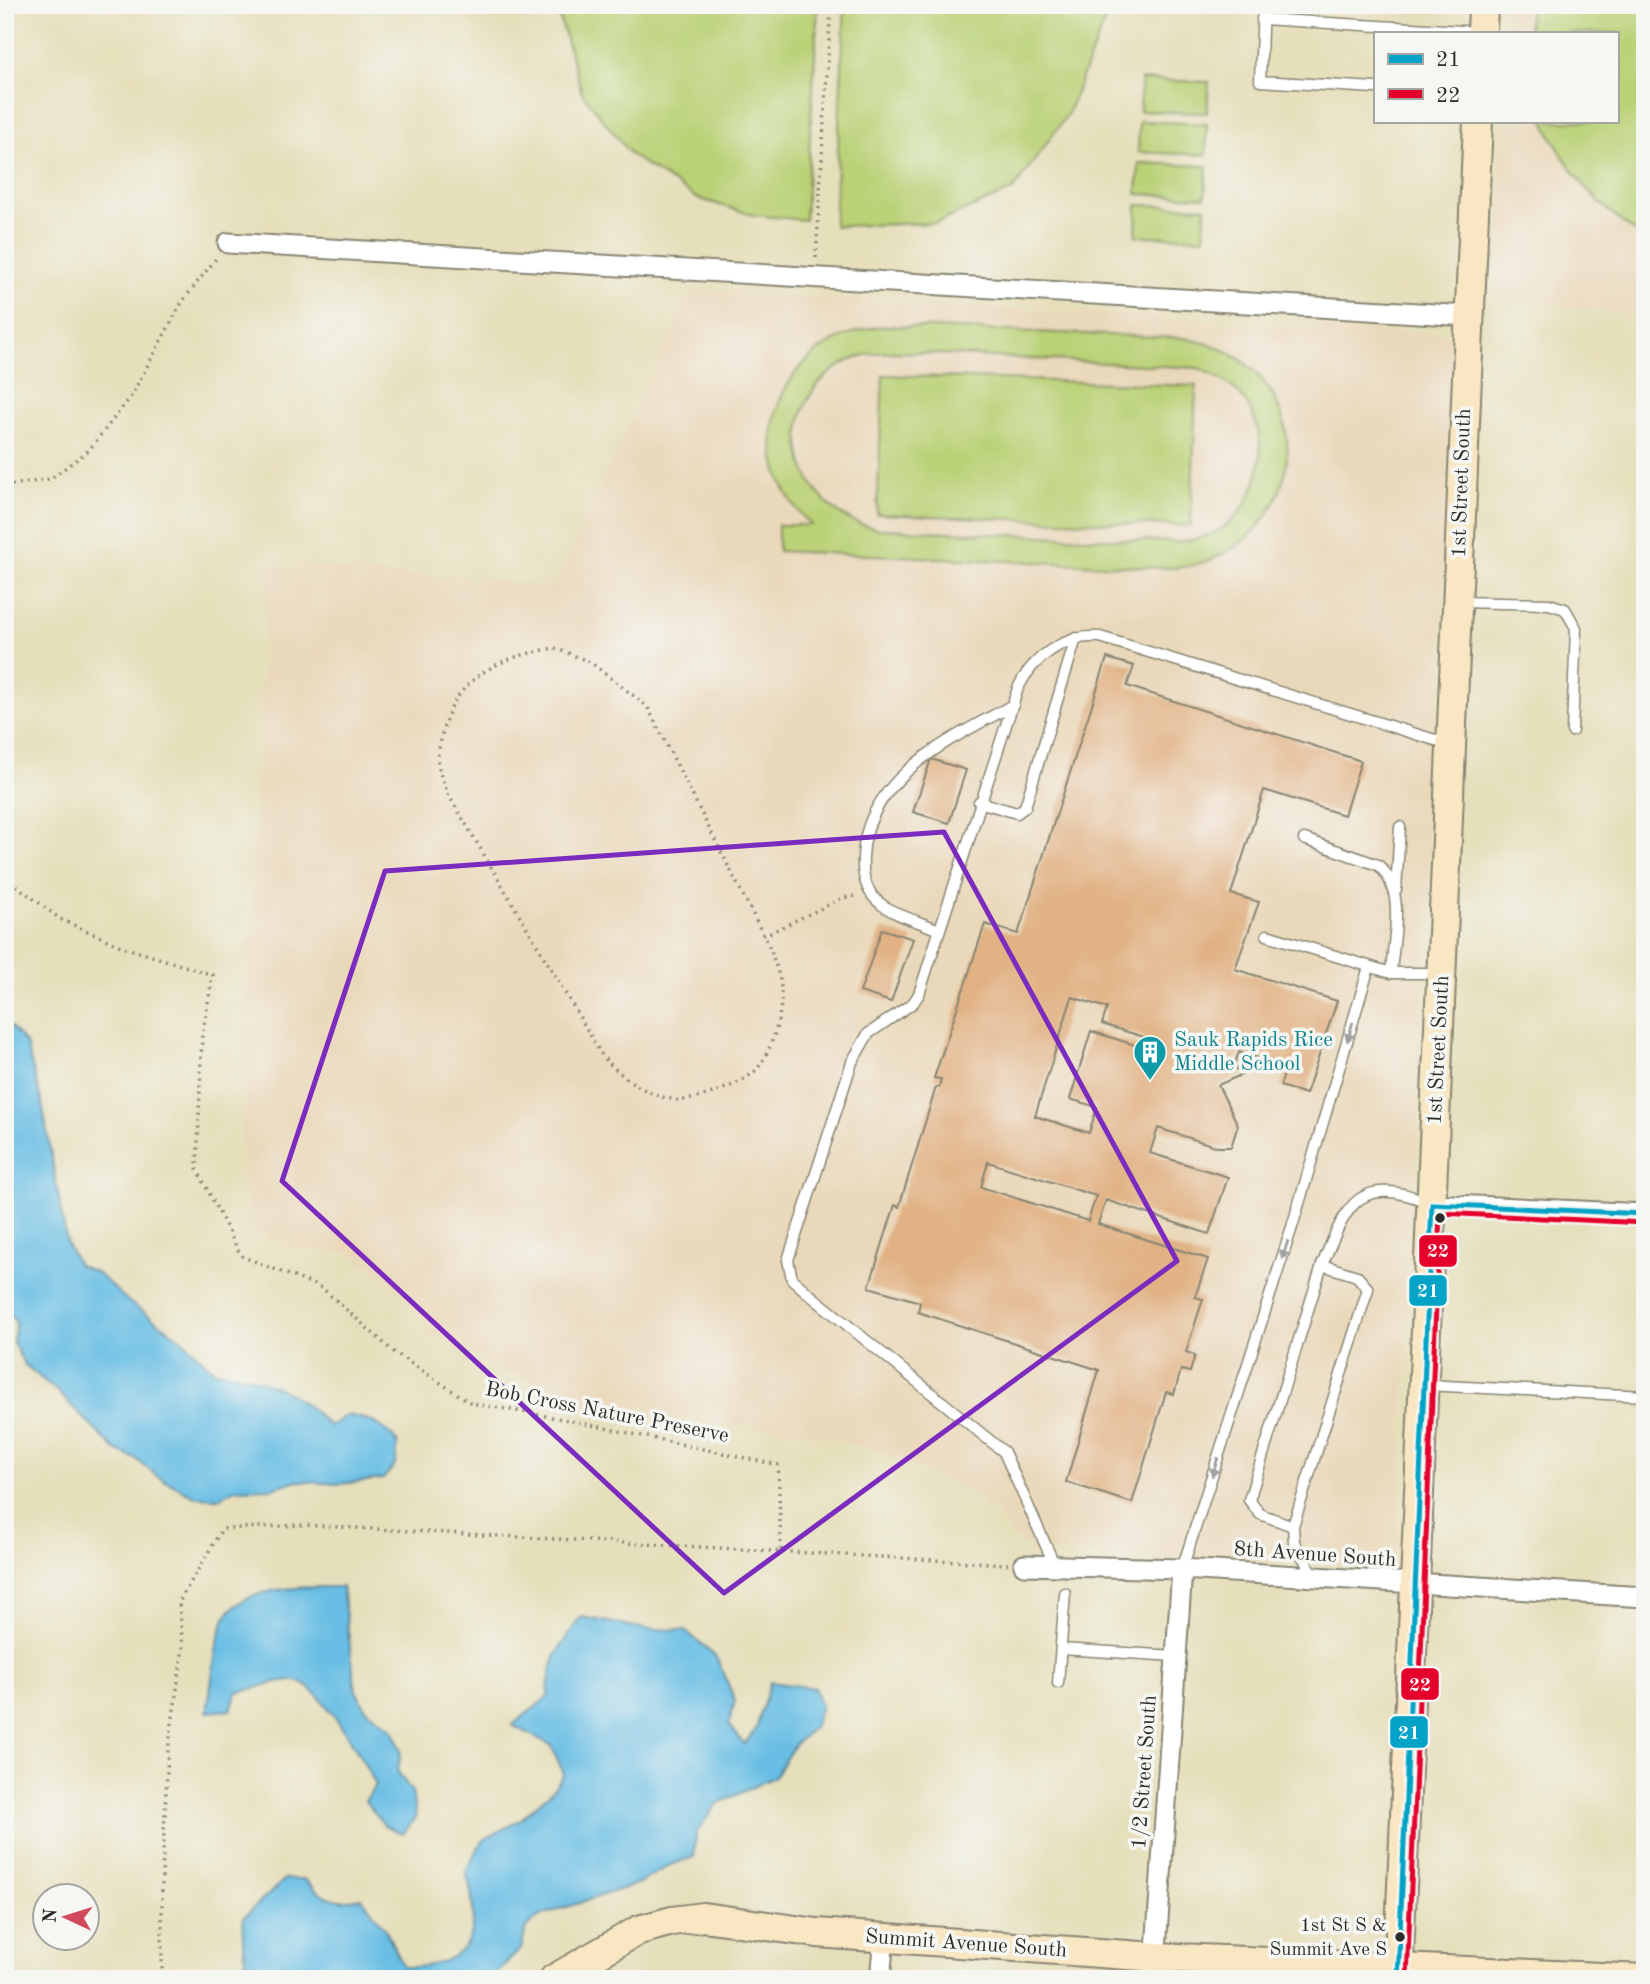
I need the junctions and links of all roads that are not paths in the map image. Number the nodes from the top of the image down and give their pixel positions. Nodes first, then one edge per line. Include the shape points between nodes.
1 (1263, 5) edge
2 (1483, 5) edge
3 (1262, 19) junction
4 (1466, 32) edge
5 (1482, 32) edge
6 (1374, 88) edge
7 (1478, 122) edge
8 (228, 243) road end
9 (1469, 316) junction
10 (1458, 602) junction
11 (1076, 638) junction
12 (1013, 705) junction
13 (1572, 730) dead end
14 (1452, 745) junction
15 (979, 802) junction
16 (1400, 827) dead end
17 (1304, 839) dead end
18 (1396, 894) junction
19 (939, 930) junction
20 (1267, 935) dead end
21 (1369, 967) junction
22 (1391, 973) junction
23 (1442, 974) junction
24 (1432, 1204) junction
25 (1645, 1214) edge
26 (1322, 1265) junction
27 (1423, 1385) junction
28 (1645, 1396) edge
29 (1293, 1526) junction
30 (1024, 1565) road end
31 (1055, 1566) junction
32 (1182, 1569) junction
33 (1315, 1578) junction
34 (1416, 1584) junction
35 (1065, 1593) dead end
36 (1645, 1597) edge
37 (1061, 1649) junction
38 (1176, 1656) junction
39 (1058, 1683) dead end
40 (884, 1938) junction
41 (1155, 1968) edge
42 (1397, 1974) edge
43 (554, 1979) edge
44 (880, 1979) edge
45 (1645, 1979) edge

1 - 3 lane
2 - 5 street
3 - 4 lane
3 - 6 lane via 1260,81
7 - 9 street, 1st Street South
8 - 9 street
9 - 10 street, 1st Street South
10 - 13 lane via 1549,604 1565,609 1576,628
10 - 14 street, 1st Street South
11 - 12 lane via 1047,653 1027,671
11 - 14 lane via 1107,639
11 - 15 lane via 1025,807 1017,813
12 - 15 lane
12 - 19 lane via 933,749 891,789 869,825 862,876 871,893 881,905
14 - 23 street, 1st Street South
15 - 19 lane
16 - 18 lane
17 - 18 lane via 1378,865
18 - 22 lane
19 - 31 lane via 919,994 868,1034 852,1062 788,1260 792,1279 1004,1452
20 - 21 lane
21 - 22 lane
21 -> 32 lane via 1292,1227
22 - 23 lane
23 - 24 street, 1st Street South
24 - 25 street
24 - 26 lane via 1405,1193 1359,1197 1339,1225
24 - 27 street, 1st Street South
26 - 29 lane via 1249,1500 1260,1514
26 - 29 lane via 1357,1276 1368,1289
27 - 28 lane
27 - 34 street, 1st Street South
29 - 33 lane via 1294,1542
30 - 31 street, 8th Avenue South
31 - 32 street, 8th Avenue South
32 - 33 street, 8th Avenue South
32 - 38 street, 1/2 Street South
33 - 34 street, 8th Avenue South
34 - 36 street, 8th Avenue South
34 - 42 street, 1st Street South
35 - 37 lane
37 - 38 lane
37 - 39 lane
38 - 41 street, 1/2 Street South
40 - 41 street, Summit Avenue South
40 - 43 street, Summit Avenue South via 703,1917 639,1930
40 - 44 street
41 - 42 street, Summit Avenue South
42 - 45 street, Summit Avenue South

